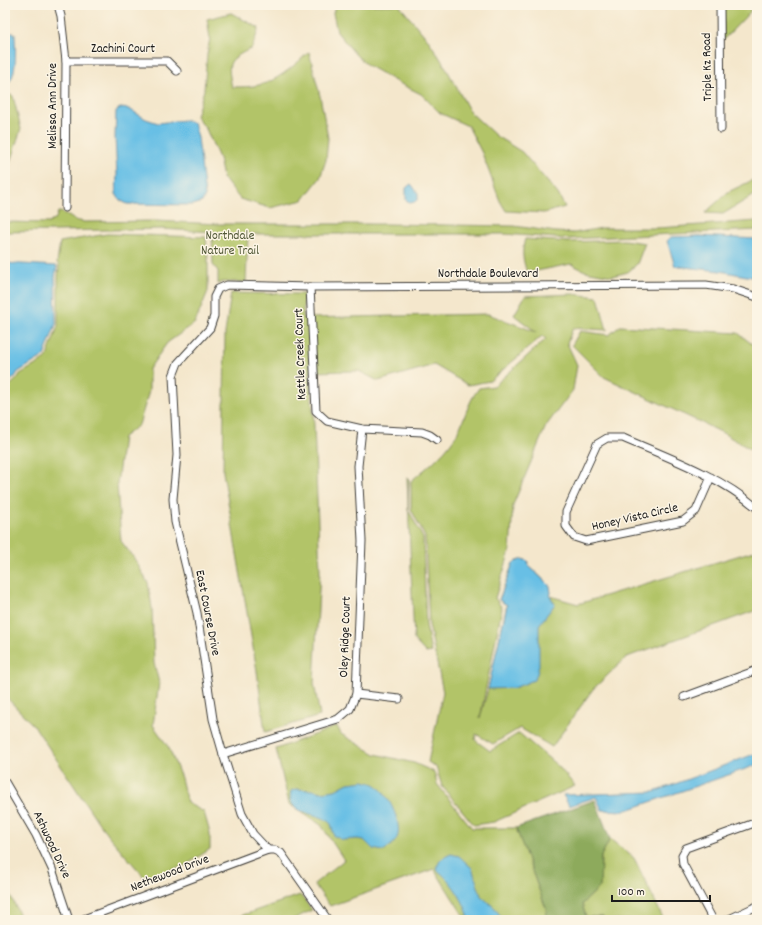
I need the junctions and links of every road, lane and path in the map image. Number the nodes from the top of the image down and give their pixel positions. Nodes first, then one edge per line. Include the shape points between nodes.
1 (58, 5) edge
2 (720, 5) edge
3 (66, 61) junction
4 (177, 71) dead end
5 (721, 128) dead end
6 (65, 208) dead end
7 (310, 287) junction
8 (218, 289) joint
9 (757, 297) edge
10 (362, 429) junction
11 (437, 440) dead end
12 (711, 477) junction
13 (757, 508) edge
14 (757, 670) edge
15 (356, 694) junction
16 (684, 696) dead end
17 (399, 699) dead end
18 (223, 754) junction
19 (5, 782) edge
20 (757, 822) edge
21 (268, 850) junction
22 (757, 906) edge
23 (69, 920) edge
24 (81, 920) edge
25 (328, 920) edge
26 (712, 920) edge
27 (727, 920) edge

1 - 3 street, Melissa Ann Drive
2 - 5 street, Triple Kz Road
3 - 4 street, Zachini Court via 167,62
3 - 6 street, Melissa Ann Drive
7 - 8 street, Northdale Boulevard via 227,285
7 - 9 street, Northdale Boulevard via 706,285 733,289
7 - 10 street, Kettle Creek Court via 316,411 327,421
8 - 18 street, East Course Drive via 214,297 214,316 210,328 178,363 172,376 177,455 173,500 175,522 197,613 213,719
10 - 11 street, Kettle Creek Court via 422,432
10 - 15 street, Oley Ridge Court via 358,466 362,541
12 - 12 street, Honey Vista Circle via 696,511 683,521 586,541 574,537 566,526 566,512 597,444 607,438 623,438
12 - 13 street, Honey Vista Circle
14 - 16 street
15 - 17 street
15 - 18 street, Oley Ridge Court via 350,709 338,719
18 - 21 street, East Course Drive via 242,814 253,834
19 - 23 street, Ashwood Drive via 52,869
20 - 26 street via 686,848 682,855 683,864
21 - 24 street, Nethewood Drive
21 - 25 street, East Course Drive via 275,850 281,854
22 - 27 street

